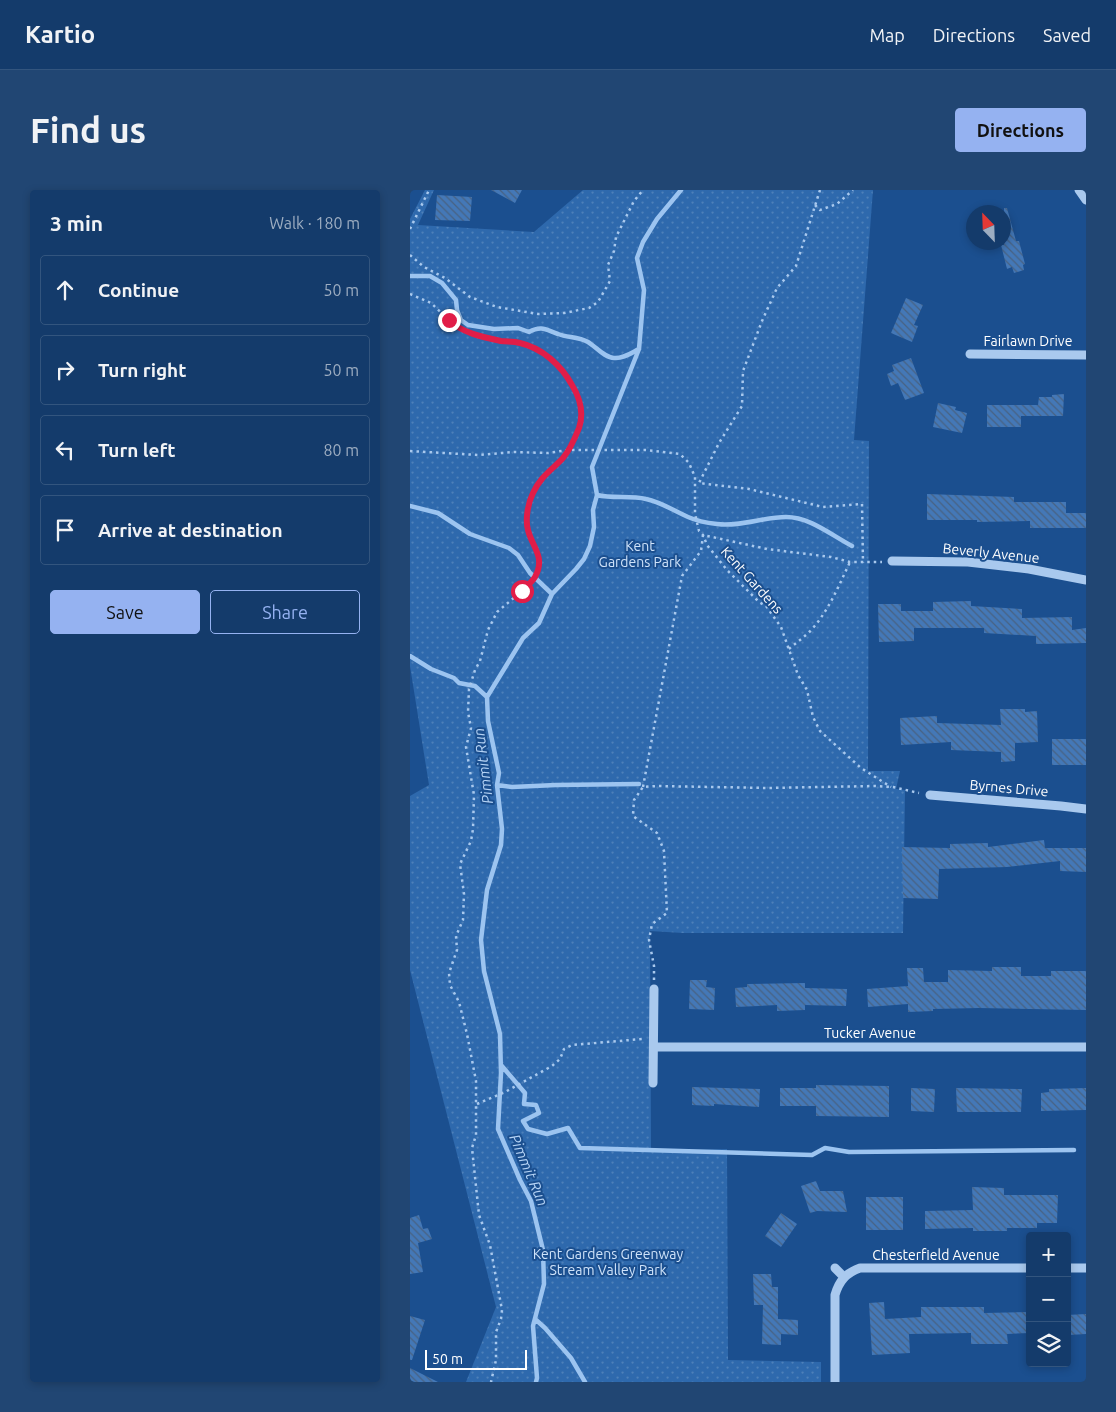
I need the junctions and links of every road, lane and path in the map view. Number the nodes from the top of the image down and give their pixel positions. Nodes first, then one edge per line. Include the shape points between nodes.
1 (429, 190) edge
2 (643, 190) edge
3 (853, 190) edge
4 (1079, 190) edge
5 (820, 191) edge
6 (1086, 200) edge
7 (815, 205) junction
8 (410, 229) edge
9 (410, 255) edge
10 (410, 294) edge
11 (970, 354) dead end
12 (1086, 355) edge
13 (570, 450) junction
14 (410, 451) edge
15 (703, 536) junction
16 (892, 561) joint
17 (850, 562) junction
18 (863, 563) junction
19 (1086, 580) edge
20 (789, 649) junction
21 (890, 787) junction
22 (643, 788) junction
23 (930, 795) joint
24 (1086, 810) edge
25 (654, 989) joint
26 (654, 1043) junction
27 (1086, 1047) edge
28 (654, 1083) dead end
29 (477, 1104) junction
30 (835, 1268) dead end
31 (1026, 1268) edge
32 (1071, 1268) edge
33 (1086, 1268) edge
34 (844, 1277) junction
35 (491, 1382) edge
36 (835, 1382) edge

1 - 8 path
2 - 9 path via 616,237 608,265 610,281 598,302 589,308 538,314 497,307 470,297
3 - 7 path via 837,204 820,210
4 - 6 street
5 - 7 path
7 - 18 path via 796,266 777,288 743,370 742,406 699,483 749,489 823,507 862,504
10 - 13 path via 431,303 466,332 530,346 561,368 580,405 581,417
11 - 12 street, Fairlawn Drive
13 - 14 path via 548,454
13 - 15 path, Kent Gardens via 680,454 695,477 696,524
13 - 29 path via 541,479 532,494 528,529 539,563 534,577 497,612 469,689 471,728 466,747 474,796 473,829 460,864 463,920 456,936 457,950 449,973 472,1054
15 - 17 path
15 - 20 path, Kent Gardens via 727,570 771,613 781,627
15 - 22 path via 701,551 682,576
16 - 18 path
16 - 19 street, Beverly Avenue via 968,562
17 - 18 path
17 - 20 path via 822,616
20 - 21 path, Kent Gardens via 820,732 849,758
21 - 22 path, Kent Gardens
21 - 23 path, Kent Gardens
22 - 25 path via 634,800 633,816 657,833 664,851 667,913 652,924 649,940
23 - 24 street, Byrnes Drive
25 - 26 street
26 - 27 street, Tucker Avenue
26 - 28 street
26 - 29 path via 572,1045 564,1049 552,1066
29 - 35 path via 476,1135 472,1148 479,1214 490,1245 502,1310 496,1332 496,1360
30 - 34 street
31 - 34 street, Chesterfield Avenue via 860,1268
32 - 33 street
34 - 36 street via 835,1295

